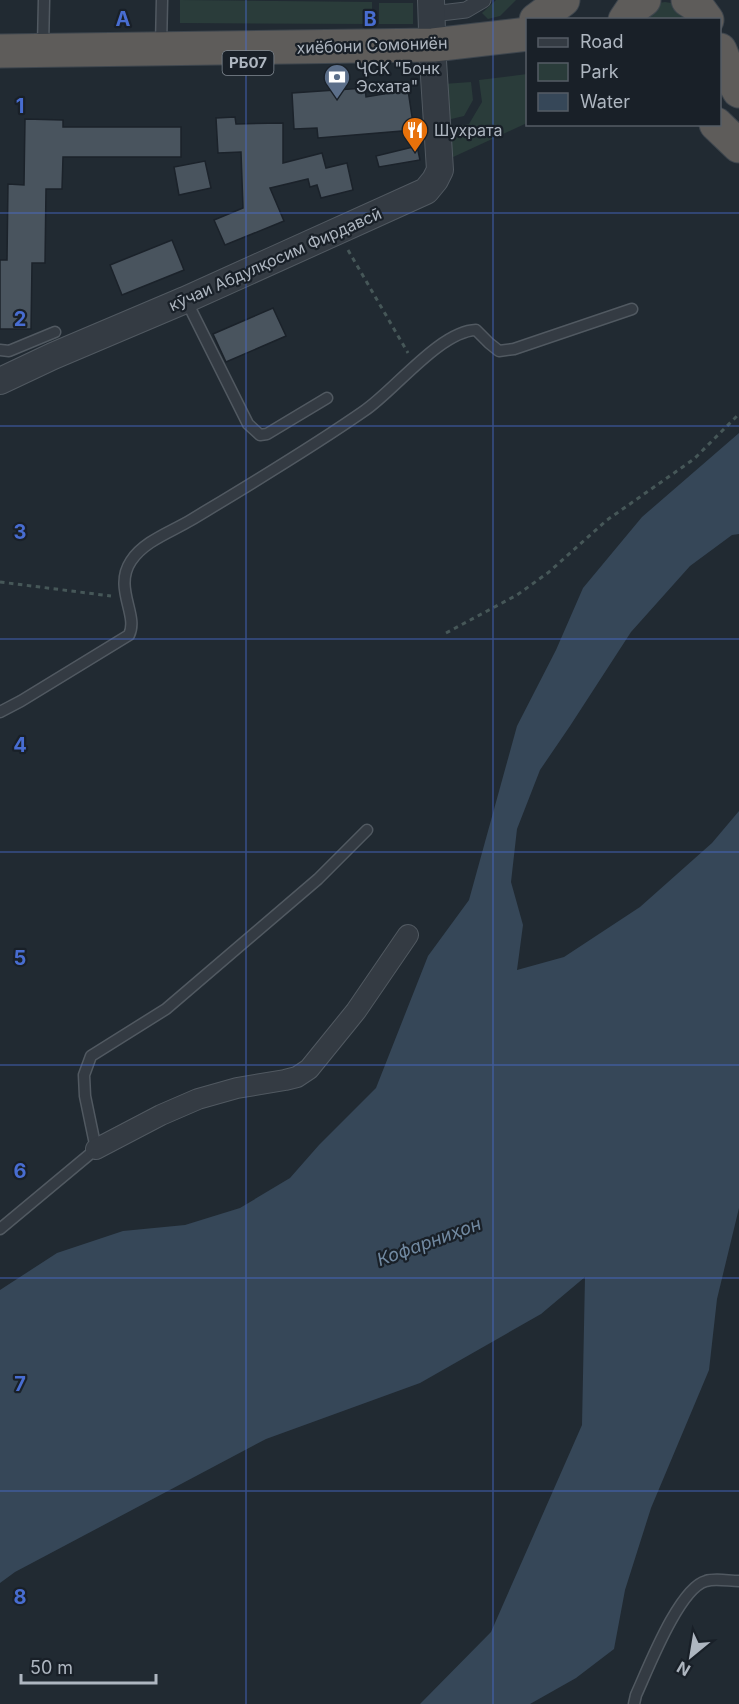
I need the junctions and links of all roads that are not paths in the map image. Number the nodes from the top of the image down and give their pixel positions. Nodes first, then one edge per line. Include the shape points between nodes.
1 (44, 0) edge
2 (162, 0) edge
3 (483, 0) edge
4 (563, 0) edge
5 (688, 0) edge
6 (543, 18) edge
7 (706, 18) edge
8 (432, 30) edge
9 (521, 38) edge
10 (161, 49) junction
11 (43, 50) junction
12 (0, 51) edge
13 (721, 52) edge
14 (0, 66) edge
15 (739, 91) edge
16 (718, 126) edge
17 (739, 146) edge
18 (185, 300) junction
19 (632, 309) dead end
20 (55, 332) dead end
21 (0, 350) edge
22 (0, 381) edge
23 (327, 398) dead end
24 (0, 712) edge
25 (367, 830) dead end
26 (408, 935) dead end
27 (96, 1149) junction
28 (0, 1229) edge
29 (739, 1581) edge
30 (634, 1704) edge

1 - 11 lane
2 - 10 lane
3 - 8 street
4 - 6 highway
5 - 7 highway
8 - 9 highway, хиёбони Сомониён / РБ07
8 - 10 highway, хиёбони Сомониён / РБ07
8 - 14 highway, хиёбони Сомониён / РБ07
8 - 18 street, кӯчаи Абдулқосим Фирдавсӣ via 440,170 426,191
10 - 11 highway, хиёбони Сомониён / РБ07
11 - 12 highway, хиёбони Сомониён / РБ07
13 - 15 highway
16 - 17 highway
18 - 22 street, кӯчаи Абдулқосим Фирдавсӣ
18 - 23 lane via 248,424 260,435
19 - 24 lane via 500,351 476,330 464,330 415,365 367,410 143,548 130,562 125,577 125,598 132,625 129,635
20 - 21 lane via 9,351
25 - 27 lane via 318,879 166,1009 91,1056 84,1085
26 - 27 street via 356,1011 309,1069 297,1077 198,1099
27 - 28 lane
29 - 30 lane via 705,1581 689,1594 675,1613

